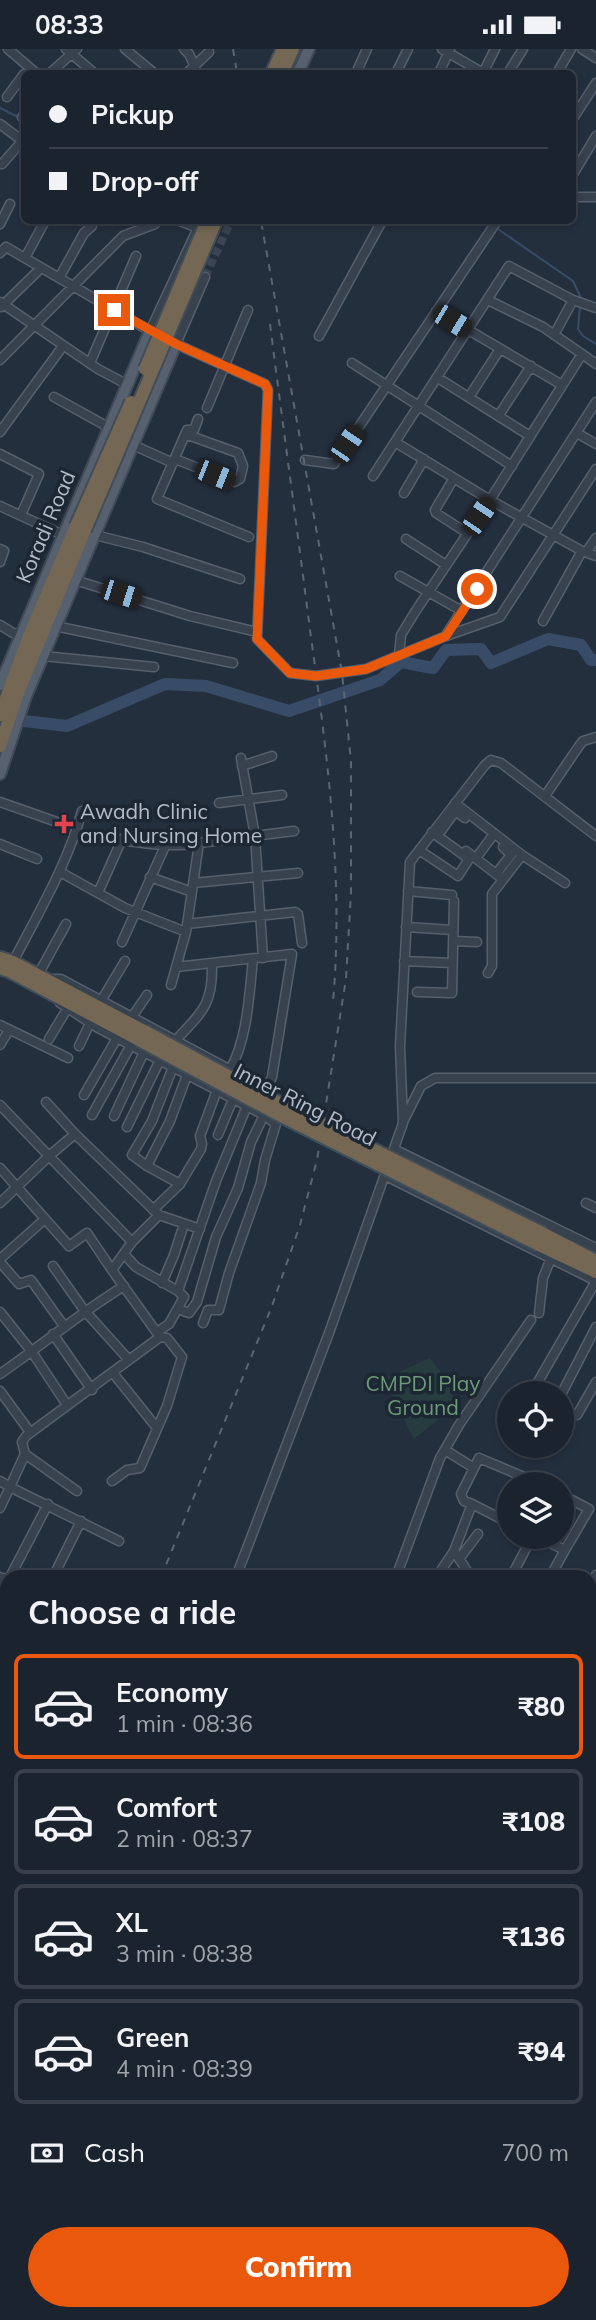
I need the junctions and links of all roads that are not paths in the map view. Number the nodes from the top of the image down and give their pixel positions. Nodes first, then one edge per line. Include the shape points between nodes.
1 (8, 49) edge
2 (125, 49) edge
3 (184, 49) edge
4 (281, 49) edge
5 (293, 49) edge
6 (367, 49) edge
7 (408, 49) edge
8 (495, 49) edge
9 (523, 49) edge
10 (571, 49) edge
11 (582, 49) edge
12 (309, 50) edge
13 (447, 50) edge
14 (72, 51) edge
15 (209, 52) dead end
16 (596, 58) edge
17 (195, 69) edge
18 (27, 70) edge
19 (53, 70) edge
20 (91, 70) edge
21 (150, 70) edge
22 (271, 70) edge
23 (283, 70) edge
24 (301, 70) edge
25 (357, 70) edge
26 (398, 70) edge
27 (440, 70) edge
28 (478, 70) edge
29 (484, 70) edge
30 (510, 70) edge
31 (559, 70) edge
32 (21, 81) edge
33 (596, 83) edge
34 (7, 97) dead end
35 (576, 114) edge
36 (0, 124) edge
37 (596, 136) edge
38 (21, 139) edge
39 (21, 144) edge
40 (586, 151) junction
41 (596, 157) edge
42 (2, 164) dead end
43 (576, 169) edge
44 (576, 197) edge
45 (596, 197) edge
46 (10, 204) dead end
47 (0, 223) edge
48 (43, 224) edge
49 (155, 224) edge
50 (202, 224) edge
51 (202, 224) edge
52 (215, 224) edge
53 (380, 224) edge
54 (495, 224) edge
55 (92, 226) dead end
56 (2, 248) edge
57 (136, 255) dead end
58 (24, 258) junction
59 (41, 268) junction
60 (205, 277) tunnel mouth
61 (60, 278) junction
62 (73, 286) junction
63 (488, 300) junction
64 (573, 300) junction
65 (1, 305) edge
66 (593, 307) edge
67 (114, 310) junction
68 (248, 310) dead end
69 (436, 311) junction
70 (35, 327) junction
71 (468, 330) junction
72 (150, 331) junction
73 (554, 335) junction
74 (318, 336) dead end
75 (176, 344) junction
76 (63, 346) junction
77 (500, 349) junction
78 (582, 354) junction
79 (0, 360) edge
80 (90, 363) junction
81 (352, 363) dead end
82 (596, 364) edge
83 (224, 366) junction
84 (531, 366) junction
85 (438, 378) junction
86 (128, 385) junction
87 (562, 385) junction
88 (386, 386) junction
89 (54, 397) dead end
90 (469, 397) junction
91 (596, 402) edge
92 (417, 407) junction
93 (207, 408) dead end
94 (499, 415) junction
95 (198, 419) dead end
96 (108, 427) junction
97 (0, 432) edge
98 (578, 433) junction
99 (185, 434) junction
100 (530, 436) junction
101 (395, 442) junction
102 (133, 445) junction
103 (596, 445) edge
104 (0, 454) edge
105 (424, 459) junction
106 (305, 460) dead end
107 (174, 461) junction
108 (512, 466) junction
109 (596, 469) edge
110 (373, 476) dead end
111 (454, 478) junction
112 (404, 493) dead end
113 (490, 500) junction
114 (0, 506) edge
115 (21, 515) junction
116 (523, 518) junction
117 (467, 533) junction
118 (552, 534) junction
119 (249, 537) dead end
120 (79, 538) junction
121 (596, 538) edge
122 (406, 539) dead end
123 (0, 549) edge
124 (585, 551) junction
125 (596, 556) edge
126 (0, 562) edge
127 (446, 565) junction
128 (400, 576) dead end
129 (240, 579) dead end
130 (75, 580) junction
131 (428, 592) junction
132 (462, 611) junction
133 (542, 621) dead end
134 (0, 625) edge
135 (55, 626) junction
136 (257, 632) junction
137 (22, 634) junction
138 (446, 636) junction
139 (399, 654) junction
140 (43, 656) junction
141 (233, 663) dead end
142 (154, 667) dead end
143 (0, 685) edge
144 (0, 715) edge
145 (596, 737) edge
146 (4, 748) edge
147 (272, 756) dead end
148 (0, 772) edge
149 (282, 795) dead end
150 (545, 796) junction
151 (248, 799) junction
152 (0, 802) edge
153 (219, 803) dead end
154 (455, 803) junction
155 (82, 811) dead end
156 (57, 822) dead end
157 (294, 831) dead end
158 (437, 831) junction
159 (76, 833) junction
160 (255, 836) junction
161 (493, 836) junction
162 (596, 836) edge
163 (122, 839) junction
164 (0, 843) edge
165 (199, 843) junction
166 (166, 844) junction
167 (419, 850) junction
168 (522, 855) junction
169 (37, 859) dead end
170 (476, 859) junction
171 (60, 872) junction
172 (298, 873) dead end
173 (500, 876) junction
174 (150, 877) junction
175 (258, 877) junction
176 (565, 883) dead end
177 (192, 888) junction
178 (408, 891) junction
179 (98, 893) junction
180 (135, 912) junction
181 (261, 915) junction
182 (66, 923) dead end
183 (406, 927) junction
184 (186, 928) junction
185 (453, 930) junction
186 (453, 941) junction
187 (122, 942) dead end
188 (477, 942) dead end
189 (302, 943) dead end
190 (263, 958) junction
191 (253, 959) junction
192 (125, 961) dead end
193 (404, 961) junction
194 (452, 963) junction
195 (212, 964) junction
196 (4, 967) edge
197 (176, 967) junction
198 (488, 973) dead end
199 (42, 977) junction
200 (171, 985) dead end
201 (417, 992) dead end
202 (147, 995) dead end
203 (59, 996) junction
204 (101, 1000) junction
205 (67, 1009) junction
206 (132, 1017) junction
207 (90, 1023) junction
208 (0, 1025) edge
209 (9, 1030) junction
210 (117, 1038) junction
211 (50, 1039) dead end
212 (175, 1041) junction
213 (140, 1042) junction
214 (0, 1045) edge
215 (79, 1046) dead end
216 (68, 1058) dead end
217 (160, 1060) junction
218 (173, 1067) junction
219 (230, 1070) junction
220 (187, 1075) junction
221 (596, 1078) edge
222 (216, 1090) junction
223 (84, 1095) dead end
224 (233, 1099) junction
225 (46, 1102) dead end
226 (0, 1105) edge
227 (247, 1106) junction
228 (92, 1115) dead end
229 (264, 1115) junction
230 (114, 1116) dead end
231 (403, 1123) junction
232 (127, 1127) dead end
233 (75, 1134) junction
234 (218, 1135) dead end
235 (394, 1149) junction
236 (49, 1156) junction
237 (147, 1165) junction
238 (0, 1168) edge
239 (386, 1176) junction
240 (180, 1184) junction
241 (17, 1187) junction
242 (0, 1203) edge
243 (586, 1203) dead end
244 (596, 1208) edge
245 (156, 1212) junction
246 (45, 1219) junction
247 (184, 1224) junction
248 (200, 1229) junction
249 (542, 1239) junction
250 (132, 1242) junction
251 (596, 1248) edge
252 (124, 1254) junction
253 (551, 1258) junction
254 (0, 1260) edge
255 (596, 1261) edge
256 (53, 1266) dead end
257 (112, 1270) junction
258 (596, 1272) edge
259 (596, 1281) edge
260 (162, 1283) junction
261 (124, 1286) junction
262 (178, 1291) junction
263 (178, 1309) junction
264 (84, 1310) junction
265 (0, 1312) edge
266 (539, 1313) dead end
267 (531, 1320) dead end
268 (203, 1323) dead end
269 (64, 1326) junction
270 (596, 1327) edge
271 (53, 1334) junction
272 (158, 1334) junction
273 (32, 1352) junction
274 (130, 1360) junction
275 (113, 1373) junction
276 (0, 1374) edge
277 (538, 1381) edge
278 (568, 1381) edge
279 (596, 1382) edge
280 (92, 1389) junction
281 (0, 1391) edge
282 (68, 1405) junction
283 (578, 1415) dead end
284 (157, 1428) junction
285 (30, 1432) junction
286 (445, 1450) junction
287 (25, 1454) junction
288 (470, 1465) junction
289 (515, 1472) edge
290 (0, 1481) edge
291 (112, 1481) dead end
292 (10, 1487) junction
293 (77, 1491) dead end
294 (574, 1501) edge
295 (48, 1504) junction
296 (472, 1504) junction
297 (0, 1508) edge
298 (497, 1517) edge
299 (80, 1521) junction
300 (478, 1534) dead end
301 (574, 1535) edge
302 (119, 1541) dead end
303 (528, 1549) edge
304 (565, 1550) edge
305 (456, 1555) junction
306 (442, 1569) dead end
307 (14, 1570) edge
308 (56, 1570) edge
309 (239, 1570) edge
310 (399, 1570) edge
311 (466, 1570) edge
312 (515, 1570) edge
313 (554, 1570) edge

1 - 18 street
2 - 21 street
3 - 17 street
4 - 22 highway
5 - 23 highway
6 - 25 street
7 - 26 street
8 - 29 street
9 - 30 street
10 - 31 street
11 - 16 street
12 - 24 main road
13 - 27 street
13 - 28 street
14 - 19 street
14 - 20 street
15 - 17 street
32 - 34 street
33 - 35 street
36 - 38 street
37 - 40 street
39 - 42 street
40 - 41 street
40 - 43 street
44 - 45 street
46 - 47 street
48 - 58 street
49 - 62 street via 123,236
50 - 72 street
51 - 120 highway, bridge
52 - 120 highway, bridge
53 - 74 street
54 - 69 street
55 - 61 street
56 - 58 street
57 - 67 street
58 - 59 street
59 - 61 street
59 - 65 street
60 - 75 street
61 - 62 street
62 - 67 street
62 - 70 street
63 - 64 street via 509,266
63 - 71 street
63 - 73 street
64 - 66 street
64 - 73 street
65 - 70 street
67 - 72 street
67 - 80 street
68 - 83 street
69 - 71 street
69 - 88 street
70 - 76 street
70 - 79 street
71 - 77 street
71 - 85 street
72 - 75 main road
72 - 86 main road, Koradi Road
73 - 78 street
75 - 83 street
75 - 102 main road
76 - 80 street
76 - 97 street
77 - 84 street
77 - 90 street
78 - 82 street
78 - 87 street
80 - 86 street
81 - 88 street
83 - 93 street
83 - 136 street via 265,384 268,390
84 - 87 street
84 - 94 street
85 - 90 street
85 - 92 street
86 - 96 main road, Koradi Road
87 - 100 street
88 - 92 street
88 - 106 street via 334,464
89 - 96 street
90 - 94 street
91 - 98 street
92 - 101 street
92 - 108 street
94 - 100 street
95 - 99 street via 194,430
96 - 120 main road, Koradi Road
98 - 103 street
98 - 116 street
99 - 107 street
99 - 107 street via 238,453 243,466 240,479 234,482
100 - 108 street
101 - 105 street
101 - 110 street
102 - 107 street
102 - 120 main road
104 - 115 street via 39,474
105 - 111 street
105 - 112 street
107 - 119 street via 157,499
108 - 113 street
109 - 118 street
111 - 113 street
111 - 117 street via 435,510
113 - 116 street
113 - 117 street
114 - 115 street
115 - 120 street
116 - 118 street
116 - 132 street
117 - 127 street
118 - 124 street
118 - 138 street via 500,617
120 - 129 street via 143,547
120 - 130 main road
120 - 137 main road, Koradi Road
120 - 144 highway via 29,636
120 - 146 highway via 18,693
121 - 124 street
122 - 127 street
123 - 126 street via 4,551
124 - 125 street
124 - 133 street
127 - 131 street
128 - 131 street
130 - 135 main road
130 - 136 street
131 - 132 street
131 - 139 street via 401,635
132 - 138 street
134 - 137 street
135 - 140 main road
135 - 141 street
136 - 139 street via 257,639 290,673 316,676 366,669
137 - 143 main road, Koradi Road
138 - 139 street
140 - 142 street
140 - 146 main road
145 - 150 street via 583,741
146 - 148 main road
147 - 151 street via 241,762
149 - 151 street
150 - 154 street via 495,759
150 - 162 street
151 - 153 street
151 - 160 street
152 - 156 street
154 - 158 street
154 - 161 street
155 - 159 street
157 - 160 street
158 - 161 street via 456,812
158 - 167 street
158 - 167 street via 469,859 458,876
158 - 170 street
159 - 163 street
159 - 171 street
160 - 165 street
160 - 175 street
161 - 168 street
161 - 170 street
161 - 173 street via 510,853
163 - 166 street
163 - 179 street
164 - 169 street
165 - 166 street
165 - 177 street
166 - 174 street
167 - 178 street via 410,862
168 - 173 street
168 - 176 street
170 - 173 street
171 - 179 street
171 - 196 street
172 - 175 street
173 - 198 street via 492,894 492,966
174 - 177 street
174 - 180 street
175 - 177 street
175 - 181 street
177 - 184 street
178 - 183 street
178 - 185 street via 453,898
179 - 180 street
180 - 184 street
180 - 187 street
181 - 184 street
181 - 189 street via 299,914
181 - 190 street
182 - 199 street
183 - 185 street
183 - 193 street
184 - 197 street
185 - 186 street
186 - 188 street
186 - 194 street
190 - 191 street
190 - 219 street via 292,954 272,1077 266,1089
191 - 195 street
191 - 219 street via 245,1026
192 - 204 street
193 - 194 street
193 - 231 street
194 - 201 street via 452,993
195 - 197 street
195 - 212 street via 208,1004
196 - 199 highway, Inner Ring Road
196 - 203 highway, Inner Ring Road
197 - 200 street
199 - 204 street via 61,979
199 - 213 highway, Inner Ring Road
202 - 206 street
203 - 205 street
203 - 213 highway, Inner Ring Road
204 - 206 street
205 - 207 street
205 - 211 street
206 - 212 street
207 - 210 street
207 - 215 street
208 - 209 street
209 - 214 street
209 - 216 street
210 - 213 street
210 - 223 street
212 - 219 street
213 - 217 street
213 - 228 street
213 - 230 street
213 - 249 highway, Inner Ring Road, bridge via 265,1096
217 - 218 street
217 - 232 street
218 - 220 street
218 - 237 street via 152,1121 132,1154
220 - 222 street
220 - 237 street
221 - 231 street via 435,1077 421,1086
222 - 224 street
222 - 240 street via 200,1136 201,1149
224 - 227 street
224 - 234 street
225 - 233 street
226 - 236 street
227 - 229 street
227 - 248 street
229 - 263 street via 216,1237 197,1302 190,1313
229 - 268 street via 276,1125 261,1183 219,1310 208,1310
231 - 235 street
233 - 236 street
233 - 245 street
235 - 239 street
235 - 251 street
236 - 241 street
236 - 250 street
237 - 240 street
238 - 241 street
239 - 253 street
239 - 309 street
240 - 245 street
241 - 242 street
241 - 246 street
243 - 244 street
245 - 247 street
245 - 250 street
246 - 254 street
246 - 257 street via 69,1246 87,1233
247 - 248 street
247 - 260 street
248 - 262 street
249 - 255 highway, Inner Ring Road
249 - 258 highway, Inner Ring Road
250 - 252 street
252 - 257 street
252 - 260 street
253 - 259 street
253 - 266 street
254 - 269 street via 19,1284 31,1280
256 - 264 street
257 - 261 street
259 - 277 street
260 - 262 street
261 - 264 street
261 - 272 street
262 - 263 street via 184,1297
263 - 272 street
264 - 269 street
264 - 274 street
265 - 273 street
267 - 286 street
269 - 271 street
270 - 278 street
271 - 273 street
271 - 280 street
272 - 274 street
272 - 284 street via 182,1357
273 - 276 street
273 - 282 street
274 - 275 street
275 - 280 street
275 - 284 street
279 - 283 street
280 - 282 street
281 - 285 street
282 - 285 street
284 - 291 street via 140,1468 127,1470
285 - 287 street via 22,1442
286 - 288 street
286 - 310 street
287 - 292 street
287 - 293 street
288 - 289 street via 482,1457
288 - 296 street via 461,1494
290 - 292 street
292 - 295 street
292 - 297 street
294 - 301 street via 589,1509
295 - 299 street
295 - 307 street
296 - 298 street
296 - 305 street
299 - 302 street
299 - 308 street
300 - 305 street
303 - 312 street
304 - 313 street
305 - 306 street
305 - 311 street

